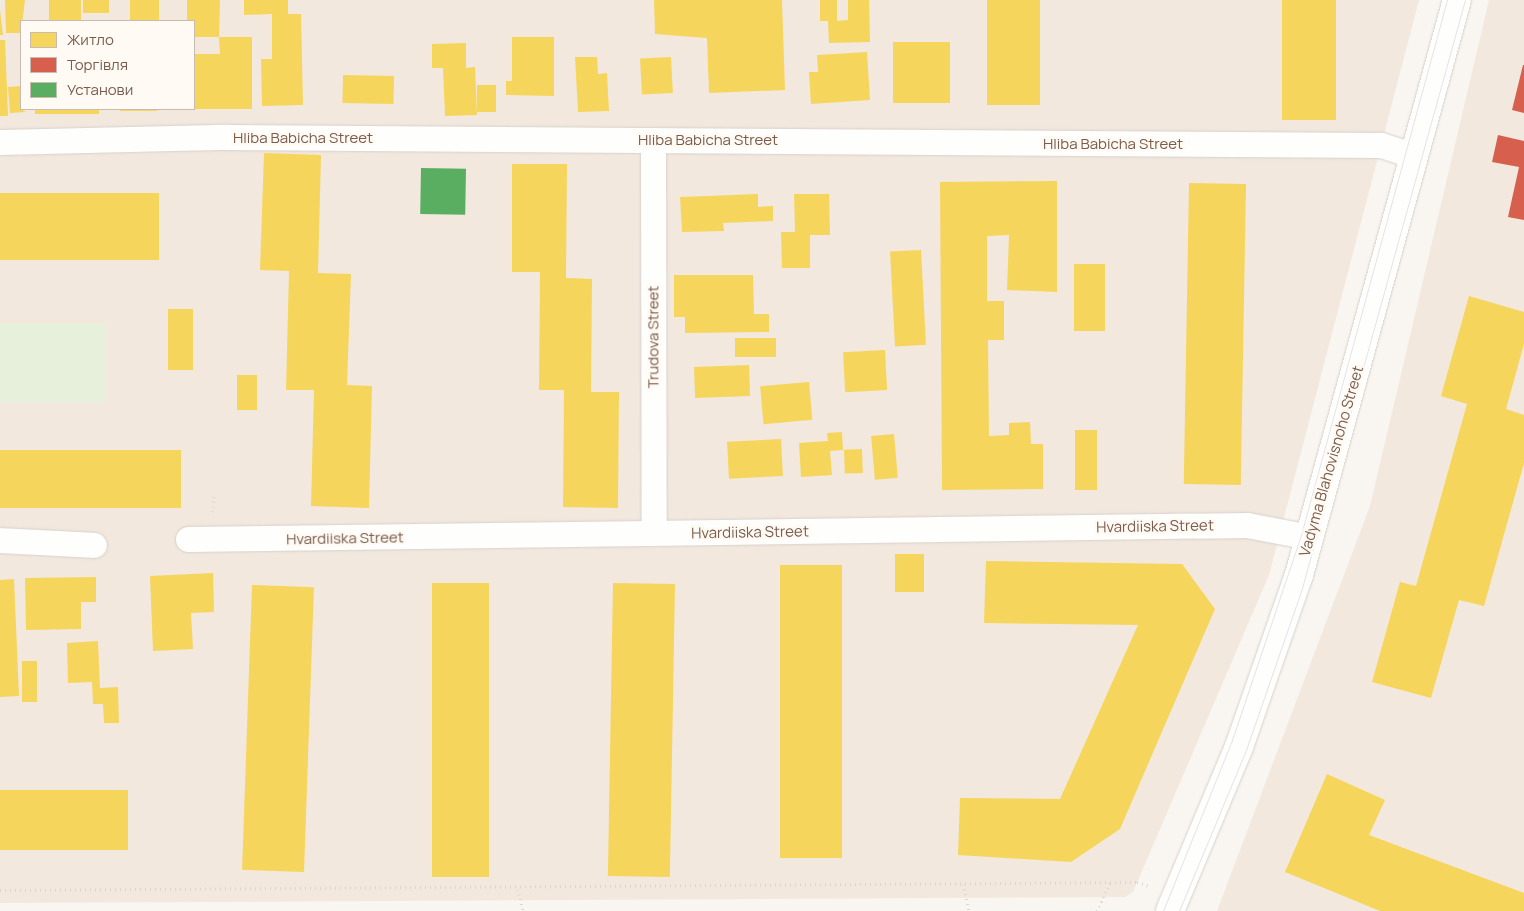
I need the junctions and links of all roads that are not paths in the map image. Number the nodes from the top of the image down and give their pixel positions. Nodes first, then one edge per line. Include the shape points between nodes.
1 (1457, 0) edge
2 (653, 140) junction
3 (0, 142) edge
4 (1414, 156) junction
5 (654, 533) junction
6 (1310, 537) junction
7 (188, 539) dead end
8 (0, 540) edge
9 (94, 545) dead end
10 (1170, 911) edge

1 - 4 street, Vadyma Blahovisnoho Street
2 - 3 street, Hliba Babicha Street via 227,137
2 - 4 street, Hliba Babicha Street via 1381,145
2 - 5 street, Trudova Street
4 - 6 street, Vadyma Blahovisnoho Street
5 - 6 street, Hvardiiska Street via 1247,525
5 - 7 street, Hvardiiska Street
6 - 10 street, Vadyma Blahovisnoho Street via 1239,747
8 - 9 street

